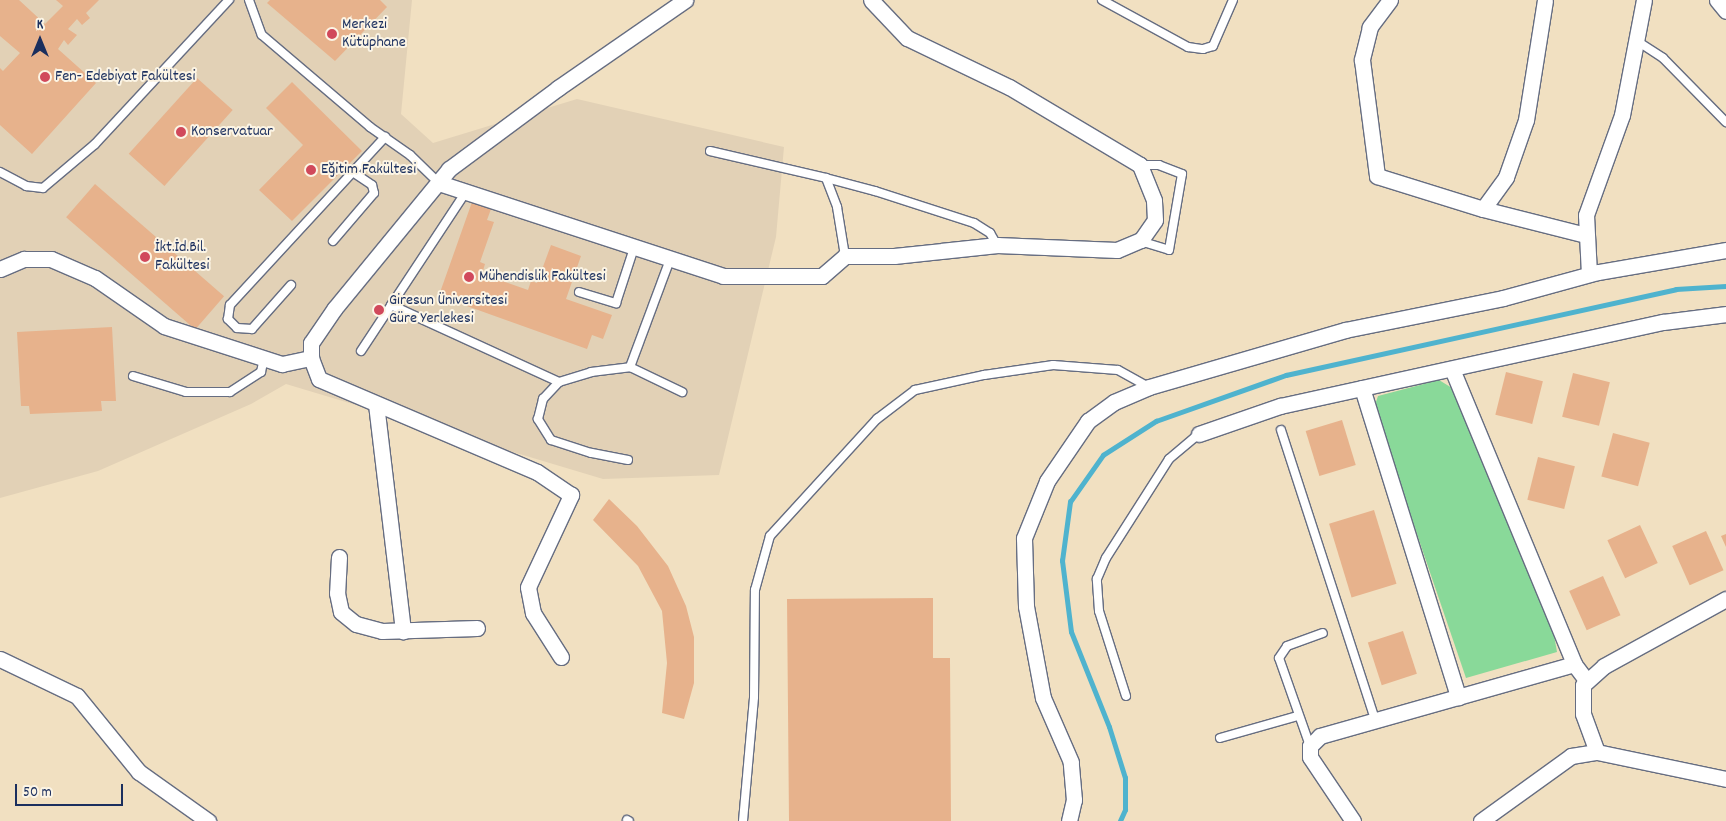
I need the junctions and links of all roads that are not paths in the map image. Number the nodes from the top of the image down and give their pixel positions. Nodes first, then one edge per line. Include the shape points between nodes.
1 (229, 0) edge
2 (249, 0) edge
3 (685, 0) edge
4 (871, 0) edge
5 (1102, 0) edge
6 (1233, 0) edge
7 (1390, 0) edge
8 (1545, 0) edge
9 (1644, 0) edge
10 (1717, 0) edge
11 (1726, 11) edge
12 (1636, 41) junction
13 (1726, 122) edge
14 (385, 137) junction
15 (710, 151) dead end
16 (1140, 165) junction
17 (0, 172) edge
18 (353, 172) junction
19 (826, 178) junction
20 (439, 182) junction
21 (466, 192) junction
22 (1483, 209) junction
23 (1586, 235) junction
24 (333, 241) dead end
25 (1140, 241) junction
26 (997, 245) junction
27 (634, 248) junction
28 (1726, 250) edge
29 (845, 256) junction
30 (671, 257) junction
31 (0, 269) edge
32 (1589, 274) junction
33 (291, 286) dead end
34 (579, 292) dead end
35 (392, 305) junction
36 (1726, 314) edge
37 (361, 351) dead end
38 (264, 358) junction
39 (311, 358) junction
40 (630, 367) junction
41 (1452, 369) junction
42 (133, 376) dead end
43 (559, 382) junction
44 (1149, 387) junction
45 (1362, 388) junction
46 (682, 392) dead end
47 (376, 404) junction
48 (1281, 430) dead end
49 (1199, 434) joint
50 (628, 460) dead end
51 (339, 556) dead end
52 (1726, 599) edge
53 (477, 628) dead end
54 (403, 631) junction
55 (1323, 634) dead end
56 (561, 657) dead end
57 (0, 658) edge
58 (1574, 664) junction
59 (1587, 681) junction
60 (1126, 696) dead end
61 (1458, 697) junction
62 (1298, 716) junction
63 (1375, 720) junction
64 (1220, 738) dead end
65 (1310, 746) junction
66 (1597, 752) junction
67 (1726, 779) edge
68 (208, 821) edge
69 (743, 821) edge
70 (1069, 821) edge
71 (1353, 821) edge
72 (1481, 821) edge

1 - 17 lane via 95,144 43,188 26,186
2 - 14 lane via 262,35
3 - 20 street via 558,88 450,169
4 - 16 street via 907,38 1009,87
5 - 6 lane via 1188,47 1203,49 1213,46
7 - 22 street via 1370,27 1362,60 1377,176
8 - 22 street via 1526,120 1506,177
9 - 12 street
10 - 11 street
12 - 13 lane via 1663,58
12 - 23 street via 1622,115 1586,215
14 - 18 lane
14 - 20 lane
15 - 19 lane
16 - 25 street via 1154,200 1155,220
16 - 25 lane via 1159,165 1182,174 1170,250
18 - 24 lane via 372,185 374,193
18 - 33 lane via 230,305 228,319 237,328 252,329
19 - 26 lane via 974,223 990,233
19 - 29 lane via 837,207
20 - 21 street
20 - 39 street via 335,308 311,343
21 - 27 street
21 - 35 lane
22 - 23 street
23 - 32 street
25 - 26 street via 1117,250
26 - 29 street via 894,256
27 - 30 street
27 - 34 lane via 616,303
28 - 32 street
29 - 30 street via 822,276 723,276
30 - 40 lane
31 - 38 street via 24,260 51,260 95,278 164,326
32 - 44 street via 1503,298 1345,330
35 - 37 lane
35 - 43 lane
36 - 41 street via 1663,322
38 - 39 street via 282,364
38 - 42 lane via 261,372 230,392 186,392
39 - 47 street via 319,379
40 - 43 lane via 591,372
40 - 46 lane
41 - 45 street
41 - 58 street
43 - 50 lane via 543,399 538,419 551,440 591,453
44 - 69 lane via 1118,370 1053,365 915,390 877,419 770,536 755,590 754,697
44 - 70 street via 1114,402 1088,421 1047,481 1024,538 1026,606 1043,698 1071,762 1074,800
45 - 49 street via 1280,406
45 - 61 street
47 - 54 street
47 - 56 street via 537,472 571,495 528,587 533,613
48 - 63 lane
49 - 60 lane via 1169,459 1106,558 1097,579 1099,611
51 - 54 street via 337,593 341,612 356,624 382,631
52 - 59 street via 1604,666
53 - 54 street
55 - 62 lane via 1287,646 1278,658
57 - 68 street via 77,696 139,772
58 - 59 street
58 - 61 street
59 - 66 street via 1582,685 1582,714
61 - 63 street
62 - 64 lane
62 - 65 lane
63 - 65 street via 1320,736
65 - 71 street via 1310,757
66 - 67 street
66 - 72 street via 1571,756

